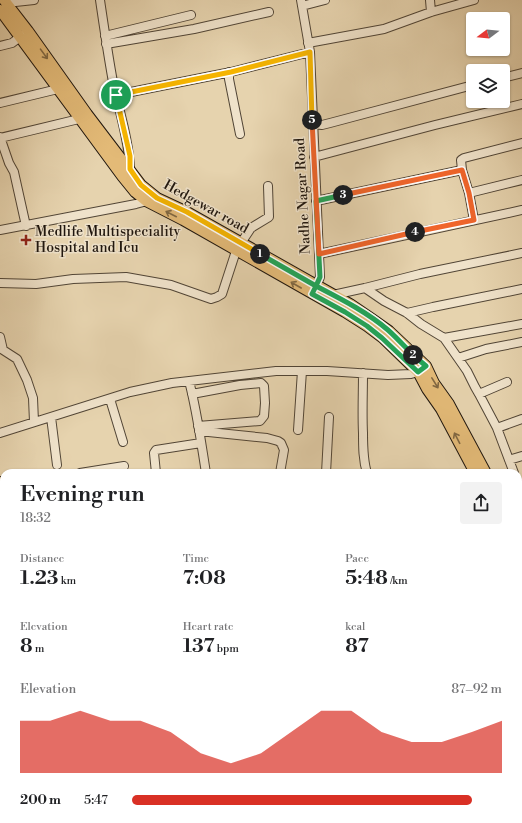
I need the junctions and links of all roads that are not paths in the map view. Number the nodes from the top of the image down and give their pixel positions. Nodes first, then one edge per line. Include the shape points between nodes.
1 (34, 0) edge
2 (100, 0) edge
3 (325, 0) edge
4 (430, 0) edge
5 (474, 0) edge
6 (301, 3) edge
7 (3, 5) edge
8 (269, 12) dead end
9 (431, 12) junction
10 (191, 15) dead end
11 (24, 34) junction
12 (105, 36) junction
13 (308, 43) junction
14 (106, 44) junction
15 (0, 46) edge
16 (310, 52) junction
17 (228, 72) junction
18 (522, 73) edge
19 (510, 76) edge
20 (466, 87) edge
21 (58, 89) junction
22 (116, 95) junction
23 (0, 103) edge
24 (522, 104) edge
25 (83, 116) junction
26 (312, 124) junction
27 (240, 134) dead end
28 (0, 138) edge
29 (522, 143) edge
30 (314, 157) junction
31 (130, 169) junction
32 (462, 170) junction
33 (122, 176) junction
34 (522, 180) edge
35 (268, 186) dead end
36 (469, 193) junction
37 (157, 198) junction
38 (316, 201) junction
39 (146, 202) junction
40 (522, 210) edge
41 (474, 220) junction
42 (26, 226) junction
43 (0, 230) edge
44 (238, 247) junction
45 (522, 253) edge
46 (319, 254) junction
47 (0, 283) edge
48 (365, 288) junction
49 (522, 289) edge
50 (314, 290) junction
51 (333, 295) junction
52 (407, 313) junction
53 (522, 324) edge
54 (0, 337) edge
55 (444, 338) junction
56 (522, 342) edge
57 (458, 358) junction
58 (422, 369) junction
59 (302, 371) junction
60 (363, 373) junction
61 (189, 381) junction
62 (507, 382) dead end
63 (192, 394) junction
64 (480, 394) junction
65 (110, 399) junction
66 (51, 417) junction
67 (329, 417) dead end
68 (522, 419) edge
69 (34, 422) junction
70 (199, 428) junction
71 (497, 428) junction
72 (298, 430) dead end
73 (0, 433) edge
74 (123, 442) dead end
75 (201, 443) junction
76 (522, 456) edge
77 (509, 460) junction
78 (57, 465) dead end
79 (124, 466) dead end
80 (105, 469) edge
81 (156, 469) edge
82 (205, 469) edge
83 (281, 469) edge
84 (326, 469) edge
85 (366, 469) edge
86 (473, 469) edge
87 (484, 469) edge
88 (512, 469) edge

1 - 7 street
2 - 12 street
3 - 6 street
4 - 9 street
5 - 9 street
6 - 13 street, Nadhe Nagar Road
7 - 11 main road, Hedgewar road
8 - 14 street via 194,29
9 - 13 street via 384,29
10 - 12 street
11 - 15 street
11 - 21 main road, Hedgewar road
11 -> 25 main road, Hedgewar road
12 - 14 street
13 - 16 street, Nadhe Nagar Road
14 - 22 street
16 - 17 street
16 - 26 street, Nadhe Nagar Road
17 - 22 street
17 - 27 street
18 - 19 street
20 - 26 street via 337,122
21 - 23 street
21 - 25 main road, Hedgewar road
22 - 31 street via 130,156
24 - 30 street
25 - 28 street
25 - 31 main road, Hedgewar road
25 - 33 main road, Hedgewar road
26 - 30 street, Nadhe Nagar Road
28 - 42 street via 14,172
29 - 32 street via 464,158 461,160
30 - 38 street, Nadhe Nagar Road
31 - 33 street
31 - 37 main road, Hedgewar road via 141,185
32 - 36 street
32 - 38 street
33 - 39 main road, Hedgewar road
34 - 36 street
35 - 44 street via 269,217 251,228
36 - 41 street
37 - 39 street
37 - 44 main road, Hedgewar road via 187,212
38 - 46 street, Nadhe Nagar Road
39 - 42 street
44 -> 39 main road, Hedgewar road
40 - 41 street
41 - 46 street
42 - 43 street
44 - 47 street via 222,294 211,299 171,285 126,277 73,279 36,284
44 - 50 main road, Hedgewar road
45 - 48 street
46 - 50 street, Nadhe Nagar Road via 320,277
48 - 51 street
48 - 52 street
49 - 52 street
50 - 51 main road, Hedgewar road
50 - 58 main road, Hedgewar road via 367,326
51 - 58 main road, Hedgewar road via 389,331
52 - 55 street
53 - 55 street
54 - 69 street via 3,350 16,359 27,380 33,398
55 - 57 street
56 - 57 street
57 - 64 street
58 - 60 street via 412,374
86 -> 58 main road, Hedgewar road via 443,412 427,389
58 -> 87 main road, Hedgewar road via 449,404
59 - 60 street
59 - 61 street via 276,371
59 - 72 street
60 - 85 street via 362,420
61 - 63 street
61 - 65 street via 130,392
62 - 64 street
63 - 70 street
63 - 70 street via 247,384 261,383 264,386 264,416 260,421
64 - 71 street
65 - 66 street
65 - 74 street
66 - 69 street
66 - 78 street
67 - 84 street
68 - 71 street
69 - 73 street
70 - 75 street
70 - 83 street via 278,441 284,450
71 - 77 street
75 - 81 street via 156,450
75 - 82 street
76 - 77 street
77 - 88 street
79 - 80 street

